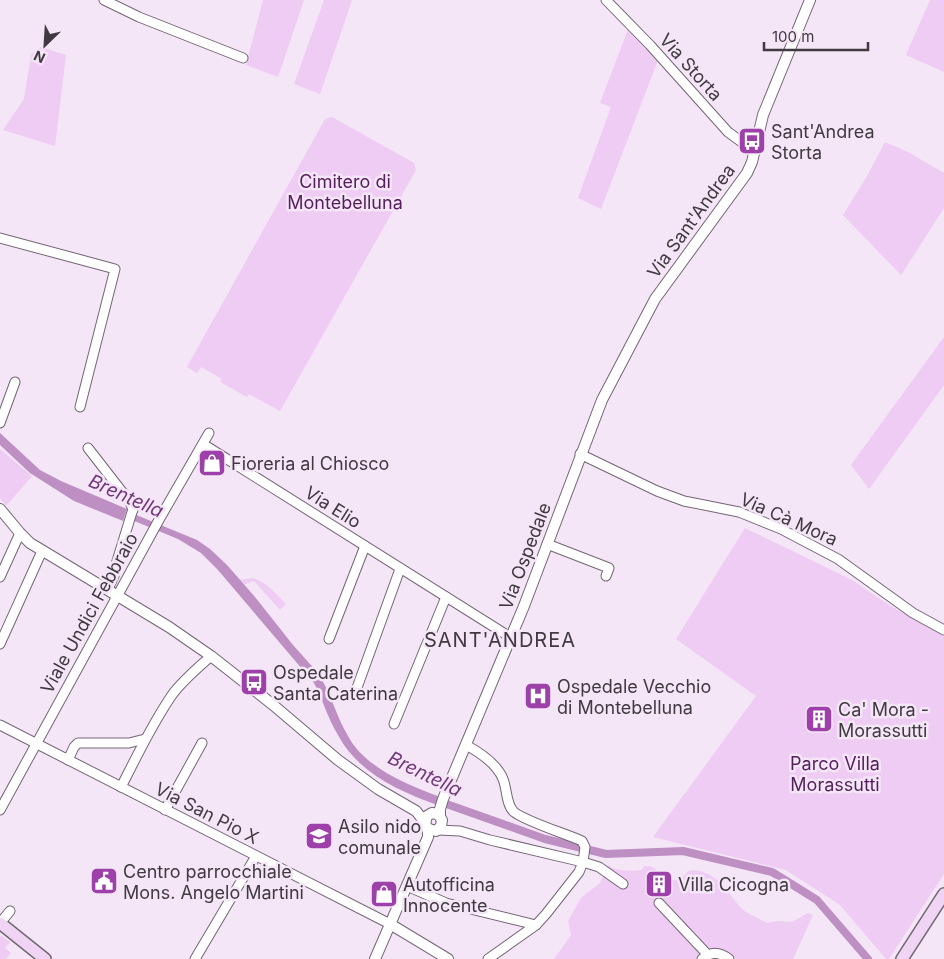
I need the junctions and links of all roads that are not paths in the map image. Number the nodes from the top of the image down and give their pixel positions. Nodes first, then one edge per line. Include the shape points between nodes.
1 (104, 0) edge
2 (606, 0) edge
3 (810, 0) edge
4 (243, 58) dead end
5 (754, 151) junction
6 (0, 238) edge
7 (15, 382) dead end
8 (80, 408) dead end
9 (0, 422) edge
10 (209, 433) dead end
11 (202, 444) junction
12 (88, 448) dead end
13 (580, 454) junction
14 (0, 509) edge
15 (20, 533) junction
16 (547, 544) junction
17 (365, 546) junction
18 (42, 551) junction
19 (400, 569) junction
20 (606, 576) dead end
21 (0, 577) edge
22 (108, 589) junction
23 (118, 595) junction
24 (446, 597) junction
25 (944, 630) edge
26 (510, 637) junction
27 (329, 640) dead end
28 (0, 644) edge
29 (211, 656) junction
30 (354, 696) dead end
31 (394, 724) dead end
32 (0, 726) edge
33 (145, 739) junction
34 (202, 743) dead end
35 (36, 744) junction
36 (466, 745) junction
37 (68, 760) junction
38 (121, 787) junction
39 (409, 806) junction
40 (0, 810) edge
41 (165, 810) junction
42 (438, 811) junction
43 (426, 825) junction
44 (437, 830) junction
45 (460, 830) junction
46 (426, 841) junction
47 (256, 856) junction
48 (583, 862) junction
49 (623, 884) dead end
50 (407, 886) junction
51 (944, 894) edge
52 (659, 903) dead end
53 (10, 911) dead end
54 (0, 923) edge
55 (390, 924) junction
56 (536, 925) junction
57 (705, 956) edge
58 (45, 959) edge
59 (195, 959) edge
60 (375, 959) edge
61 (448, 959) edge
62 (488, 959) edge
63 (729, 959) edge
64 (902, 959) edge

1 - 4 street
2 - 5 street, Via Storta via 728,132
3 - 5 street, Via Sant'Andrea via 763,115
5 - 13 street, Via Sant'Andrea via 747,173 655,299 602,400
6 - 8 street via 115,269
7 - 9 street
10 - 11 street, Viale Undici Febbraio
11 - 17 street, Via Elio
11 - 23 street, Viale Undici Febbraio
12 - 22 street via 130,502 133,511
13 - 16 street, Via Ospedale
13 - 25 street, Via Cà Mora via 657,491 684,501 739,512 781,529 838,559 913,613
14 - 15 street
15 - 18 street
15 - 21 street
16 - 20 street via 609,568
16 - 26 street, Via Ospedale
17 - 19 street, Via Elio
17 - 27 street
18 - 22 street
18 - 28 street
19 - 24 street, Via Elio
19 - 30 street
22 - 23 street
23 - 29 street
23 - 35 street, Viale Undici Febbraio
24 - 26 street, Via Elio
24 - 31 street
26 - 36 street, Via Ospedale
29 - 33 street via 173,694
29 - 39 street via 338,760 378,789
32 - 35 street, Via San Pio X
33 - 37 street via 130,743 78,743
33 - 38 street
34 - 41 street
35 - 37 street, Via San Pio X
35 - 40 street, Viale Undici Febbraio
36 - 42 street, Via Ospedale
36 - 48 street via 497,769 514,812 582,841 585,847
37 - 38 street, Via San Pio X
38 - 41 street, Via San Pio X
39 - 42 street
39 - 43 street
41 - 47 street, Via San Pio X
42 - 43 street via 427,816
42 - 44 street via 442,824
42 - 45 street
43 - 44 street
43 - 46 street
44 - 45 street
44 - 46 street
45 - 48 street
46 - 50 street
47 - 55 street, Via San Pio X
47 - 59 street
48 - 49 street via 599,867
48 - 56 street
50 - 55 street
50 - 56 street via 446,903
51 - 64 main road
52 - 57 street
53 - 54 street
54 - 58 main road
55 - 60 street
55 - 61 street
56 - 62 street
57 - 63 street via 721,954

